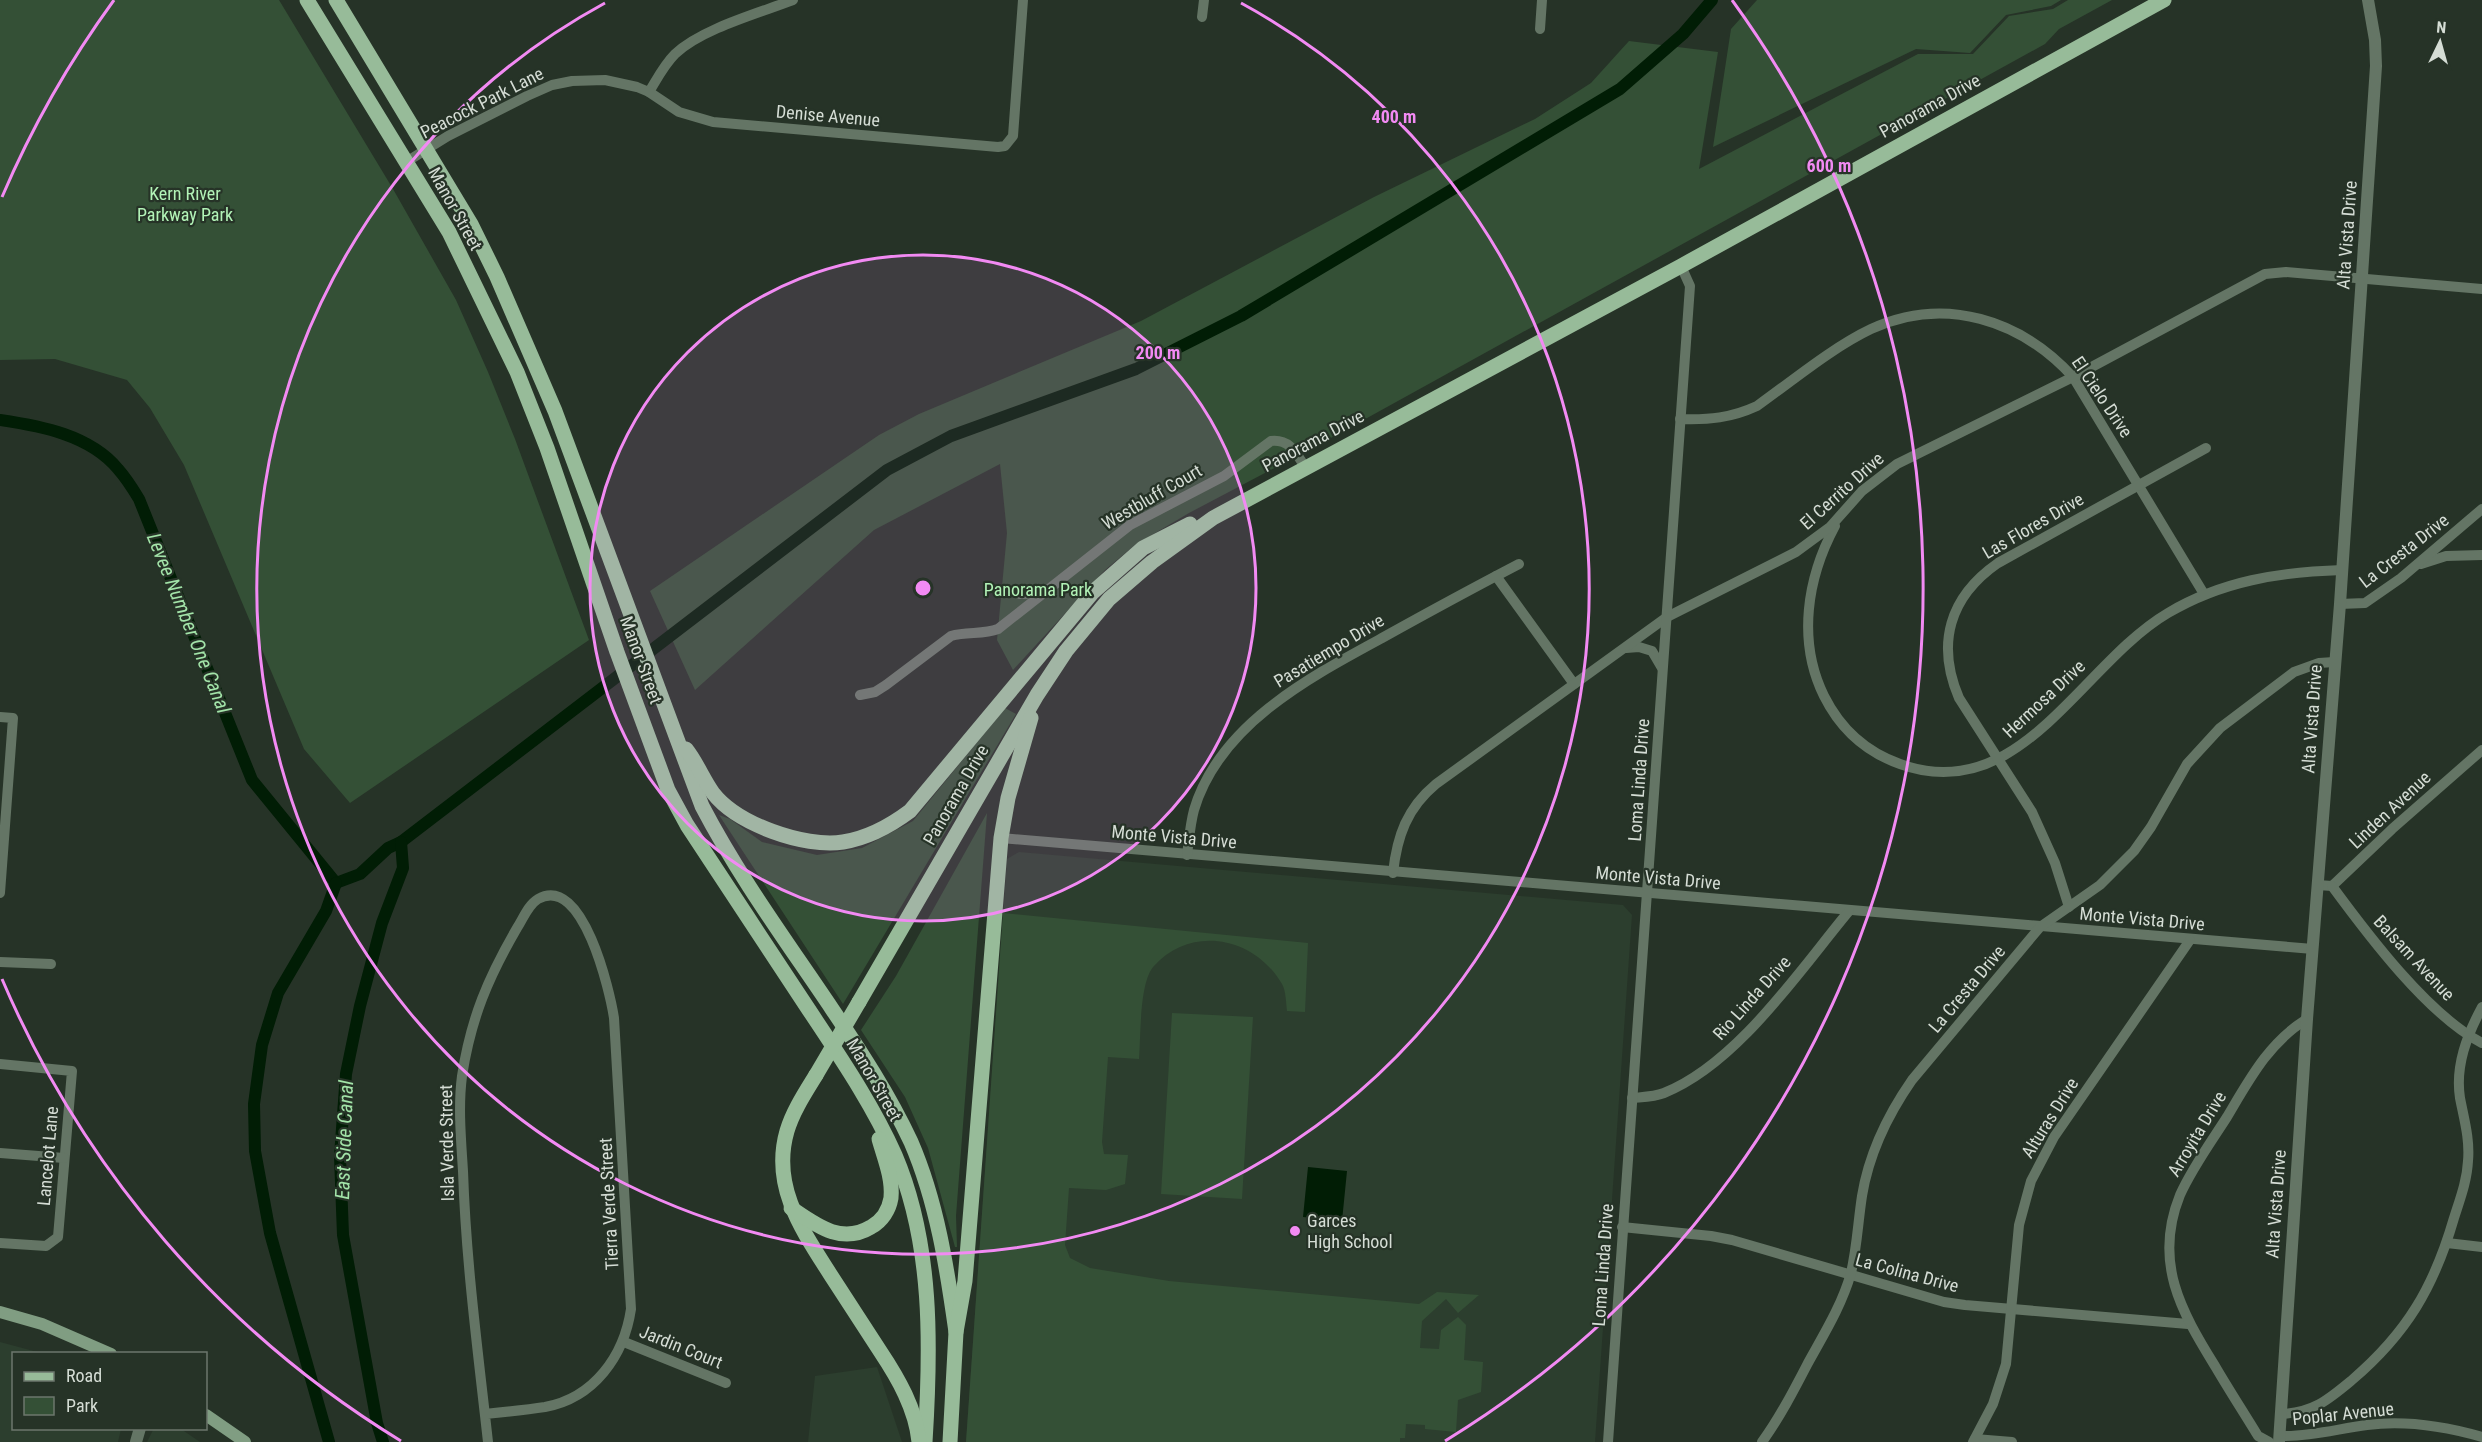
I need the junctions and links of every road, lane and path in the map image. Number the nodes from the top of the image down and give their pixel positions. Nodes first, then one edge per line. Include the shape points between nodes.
1 (307, 0) edge
2 (336, 0) edge
3 (793, 0) edge
4 (1023, 0) edge
5 (1203, 0) edge
6 (1542, 0) edge
7 (2164, 0) edge
8 (2368, 0) edge
9 (1202, 17) dead end
10 (1540, 29) dead end
11 (649, 92) junction
12 (426, 149) junction
13 (406, 162) junction
14 (1681, 266) junction
15 (2362, 279) junction
16 (2482, 290) edge
17 (2073, 377) junction
18 (1680, 419) junction
19 (2206, 448) dead end
20 (1300, 470) junction
21 (2139, 484) junction
22 (2482, 509) edge
23 (1845, 511) junction
24 (2482, 555) edge
25 (1519, 564) dead end
26 (2342, 570) junction
27 (1496, 576) junction
28 (2401, 578) junction
29 (1042, 593) junction
30 (1020, 594) dead end
31 (2204, 594) junction
32 (2340, 604) junction
33 (1667, 617) junction
34 (1623, 648) junction
35 (2334, 662) junction
36 (1663, 670) junction
37 (1574, 684) junction
38 (860, 694) dead end
39 (1037, 695) junction
40 (0, 717) edge
41 (676, 737) junction
42 (2482, 750) edge
43 (1999, 760) junction
44 (1000, 838) junction
45 (1187, 855) junction
46 (1393, 873) junction
47 (2318, 885) junction
48 (2332, 886) junction
49 (0, 893) edge
50 (1648, 894) junction
51 (572, 906) joint
52 (2069, 907) junction
53 (1849, 911) junction
54 (2040, 927) junction
55 (2190, 940) junction
56 (2313, 950) junction
57 (0, 962) edge
58 (51, 964) dead end
59 (2482, 1007) edge
60 (2307, 1019) junction
61 (2468, 1036) junction
62 (2482, 1043) edge
63 (0, 1064) edge
64 (1632, 1098) junction
65 (871, 1110) junction
66 (0, 1153) edge
67 (64, 1158) junction
68 (791, 1208) junction
69 (1622, 1227) junction
70 (0, 1243) edge
71 (2447, 1243) junction
72 (2482, 1247) edge
73 (1850, 1275) junction
74 (2012, 1310) junction
75 (0, 1312) edge
76 (2188, 1324) junction
77 (956, 1332) junction
78 (624, 1342) junction
79 (109, 1352) edge
80 (726, 1383) dead end
81 (485, 1414) junction
82 (2280, 1414) junction
83 (207, 1416) edge
84 (2482, 1437) edge
85 (1974, 1440) edge
86 (2275, 1440) edge
87 (245, 1442) edge
88 (489, 1442) edge
89 (919, 1442) edge
90 (925, 1442) edge
91 (950, 1442) edge
92 (1608, 1442) edge
93 (1762, 1442) edge
94 (2012, 1442) edge

1 - 13 main road, Manor Street
2 - 12 main road, Manor Street
3 - 11 street via 702,35 663,68
4 - 11 street, Denise Avenue via 1013,136 1005,146 713,122 679,112
5 - 9 street
6 - 10 street
7 - 14 main road, Panorama Drive
8 - 15 street, Alta Vista Drive via 2376,66
11 - 12 street, Peacock Park Lane via 605,80 552,85
12 - 13 street, Peacock Park Lane
12 - 41 main road, Manor Street via 471,224 536,364
13 - 65 main road, Manor Street via 449,232 517,372 668,790
14 - 18 street, Loma Linda Drive via 1689,286
14 - 20 main road, Panorama Drive
15 - 16 street, El Cerrito Drive
15 - 17 street, El Cerrito Drive via 2286,272 2265,274
15 - 26 street, Alta Vista Drive
17 - 18 street, El Cielo Drive via 2043,348 2005,326 1961,315 1917,315 1853,339 1757,406 1707,420
17 - 21 street, El Cielo Drive
17 - 23 street, El Cerrito Drive via 1897,464 1862,491
18 - 33 street, Loma Linda Drive
19 - 21 street, Las Flores Drive
20 - 29 street, Westbluff Court via 1292,447 1286,442 1271,441 1224,476 1130,525
20 - 39 main road, Panorama Drive via 1200,526 1152,562 1109,599 1066,651
20 - 41 main road via 1131,556 1093,592 910,811 881,830 842,843 818,842 742,819 714,793
21 - 31 street, El Cielo Drive
21 - 43 street, Las Flores Drive via 1998,562 1971,585 1961,600 1949,631 1947,651 1952,682
22 - 28 street, La Cresta Drive
23 - 33 street, El Cerrito Drive via 1796,552
23 - 43 street, Hermosa Drive via 1816,567 1808,611 1816,674 1832,710 1855,738 1872,751 1907,767 1946,772
24 - 28 street via 2446,556
25 - 27 street, Pasatiempo Drive
26 - 31 street, Hermosa Drive via 2257,577
26 - 32 street, Alta Vista Drive
27 - 37 street
27 - 45 street, Pasatiempo Drive via 1314,675 1268,708 1212,770 1194,809
28 - 32 street, La Cresta Drive via 2365,603
29 - 30 street
29 - 38 street, Westbluff Court via 998,629 951,636 886,685 875,692
31 - 43 street, Hermosa Drive via 2145,628 2035,735
32 - 35 street, Alta Vista Drive
33 - 34 street, El Cerrito Drive
33 - 36 street, Loma Linda Drive
34 - 36 street via 1640,646 1652,651
34 - 37 street, El Cerrito Drive
35 - 47 street, Alta Vista Drive
35 - 52 street, La Cresta Drive via 2294,672 2220,728 2187,764 2134,850 2100,885
36 - 50 street, Loma Linda Drive
37 - 46 street, El Cerrito Drive via 1426,792 1414,805 1399,835
39 - 44 main road
39 - 68 main road, Panorama Drive, bridge via 794,1114 787,1132 783,1171
40 - 49 street via 13,718
41 - 77 main road, Manor Street via 702,806 727,854 871,1066 911,1142 939,1230
42 - 48 street, Linden Avenue
43 - 52 street, Las Flores Drive via 2043,834
44 - 45 street, Monte Vista Drive
44 - 77 main road via 966,1270
45 - 46 street, Monte Vista Drive
46 - 50 street, Monte Vista Drive
47 - 48 street
47 - 56 street, Alta Vista Drive
48 - 61 street, Balsam Avenue via 2387,956
50 - 53 street, Monte Vista Drive
50 - 64 street, Loma Linda Drive
51 - 78 street, Tierra Verde Street via 604,969 614,1018 631,1296
51 - 81 street, Isla Verde Street via 555,896 532,904 484,990 462,1076 466,1257
52 - 54 street, La Cresta Drive
53 - 54 street, Monte Vista Drive
53 - 64 street, Rio Linda Drive via 1754,1025 1718,1060 1661,1095
54 - 55 street, Monte Vista Drive
54 - 73 street, La Cresta Drive via 1912,1080 1886,1121 1868,1171
55 - 56 street, Monte Vista Drive
55 - 74 street, Alturas Drive via 2041,1158 2021,1215
56 - 60 street, Alta Vista Drive
57 - 58 street
59 - 61 street
60 - 76 street, Arroyita Drive via 2265,1056 2179,1198 2170,1242 2170,1266
60 - 82 street, Alta Vista Drive
61 - 62 street, Balsam Avenue
61 - 71 street via 2459,1077 2468,1161
63 - 67 street, Lancelot Lane via 72,1071
64 - 69 street, Loma Linda Drive
65 - 68 main road via 890,1181 886,1214 862,1232 837,1234
65 - 90 main road, Manor Street via 895,1155 923,1266 929,1330
66 - 67 street
67 - 70 street, Lancelot Lane via 58,1237 46,1246
68 - 89 main road, Panorama Drive via 801,1230 890,1366 909,1401
69 - 73 street, La Colina Drive via 1711,1236
69 - 92 street, Loma Linda Drive
71 - 72 street
71 - 82 street via 2425,1295 2399,1334 2374,1361 2323,1403 2297,1414
73 - 74 street, La Colina Drive via 1944,1302
73 - 93 street, La Cresta Drive via 1835,1315
74 - 76 street, La Colina Drive
74 - 85 street, Alturas Drive via 2000,1385
75 - 79 main road
76 - 86 street, Arroyita Drive via 2259,1436
77 - 91 main road
78 - 80 street, Jardin Court
78 - 81 street, Tierra Verde Street via 604,1374 579,1394 547,1407
81 - 88 street, Isla Verde Street
82 - 86 street, Alta Vista Drive
83 - 87 main road
84 - 86 street, Poplar Avenue via 2447,1428 2394,1423
85 - 94 street

